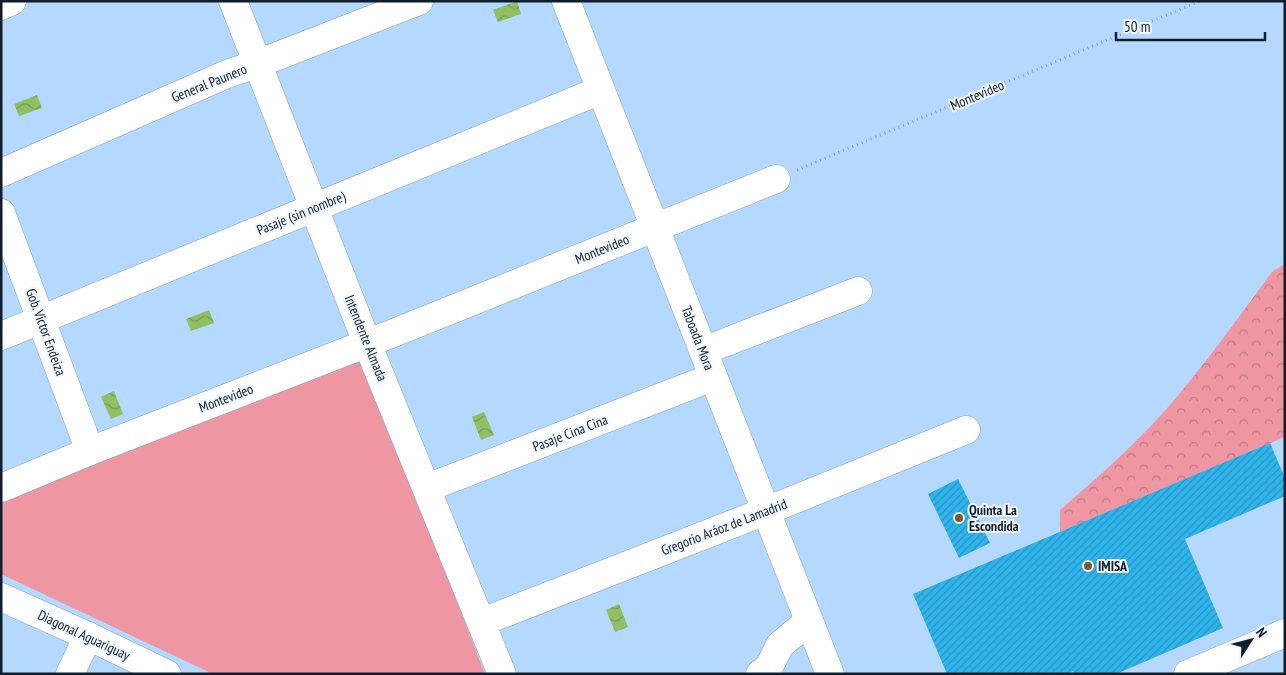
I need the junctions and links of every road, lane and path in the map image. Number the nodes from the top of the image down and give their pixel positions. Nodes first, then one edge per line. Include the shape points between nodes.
1 (12, 1) edge
2 (233, 1) edge
3 (419, 1) edge
4 (566, 1) edge
5 (1200, 1) edge
6 (1, 6) edge
7 (258, 64) junction
8 (600, 90) junction
9 (1, 173) edge
10 (776, 179) joint
11 (314, 207) junction
12 (1, 213) edge
13 (655, 228) junction
14 (858, 291) dead end
15 (41, 320) junction
16 (1, 336) edge
17 (368, 343) junction
18 (703, 351) junction
19 (713, 377) junction
20 (966, 430) dead end
21 (90, 452) junction
22 (1, 488) edge
23 (427, 488) junction
24 (766, 511) junction
25 (1, 597) edge
26 (809, 621) junction
27 (482, 622) junction
28 (1285, 634) edge
29 (88, 636) junction
30 (70, 674) edge
31 (167, 674) edge
32 (502, 674) edge
33 (760, 674) edge
34 (830, 674) edge
35 (1188, 674) edge

1 - 6 street
2 - 7 street, Intendente Almada
3 - 7 street, General Paunero
4 - 8 street, Taboada Mora
5 - 10 path, Montevideo
7 - 9 street, General Paunero via 227,74
7 - 11 street, Intendente Almada
8 - 11 street, Pasaje (sin nombre)
8 - 13 street, Taboada Mora
10 - 13 street, Montevideo
11 - 15 street, Pasaje (sin nombre)
11 - 17 street, Intendente Almada
12 - 15 street, Gob. Víctor Endeiza
13 - 17 street, Montevideo
13 - 18 street, Taboada Mora
14 - 18 street
15 - 16 street, Pasaje (sin nombre)
15 - 21 street, Gob. Víctor Endeiza
17 - 21 street, Montevideo
17 - 23 street, Intendente Almada
18 - 19 street, Taboada Mora
19 - 23 street, Pasaje Cina Cina
19 - 24 street, Taboada Mora
20 - 24 street, Gregorio Aráoz de Lamadrid
21 - 22 street, Montevideo
23 - 27 street, Intendente Almada
24 - 26 street, Taboada Mora
24 - 27 street, Gregorio Aráoz de Lamadrid
25 - 29 street, Diagonal Aguariguay
26 - 33 street via 780,645 769,667
26 - 34 street, Taboada Mora
27 - 32 street, Intendente Almada
28 - 35 street
29 - 30 street
29 - 31 street, Diagonal Aguariguay

